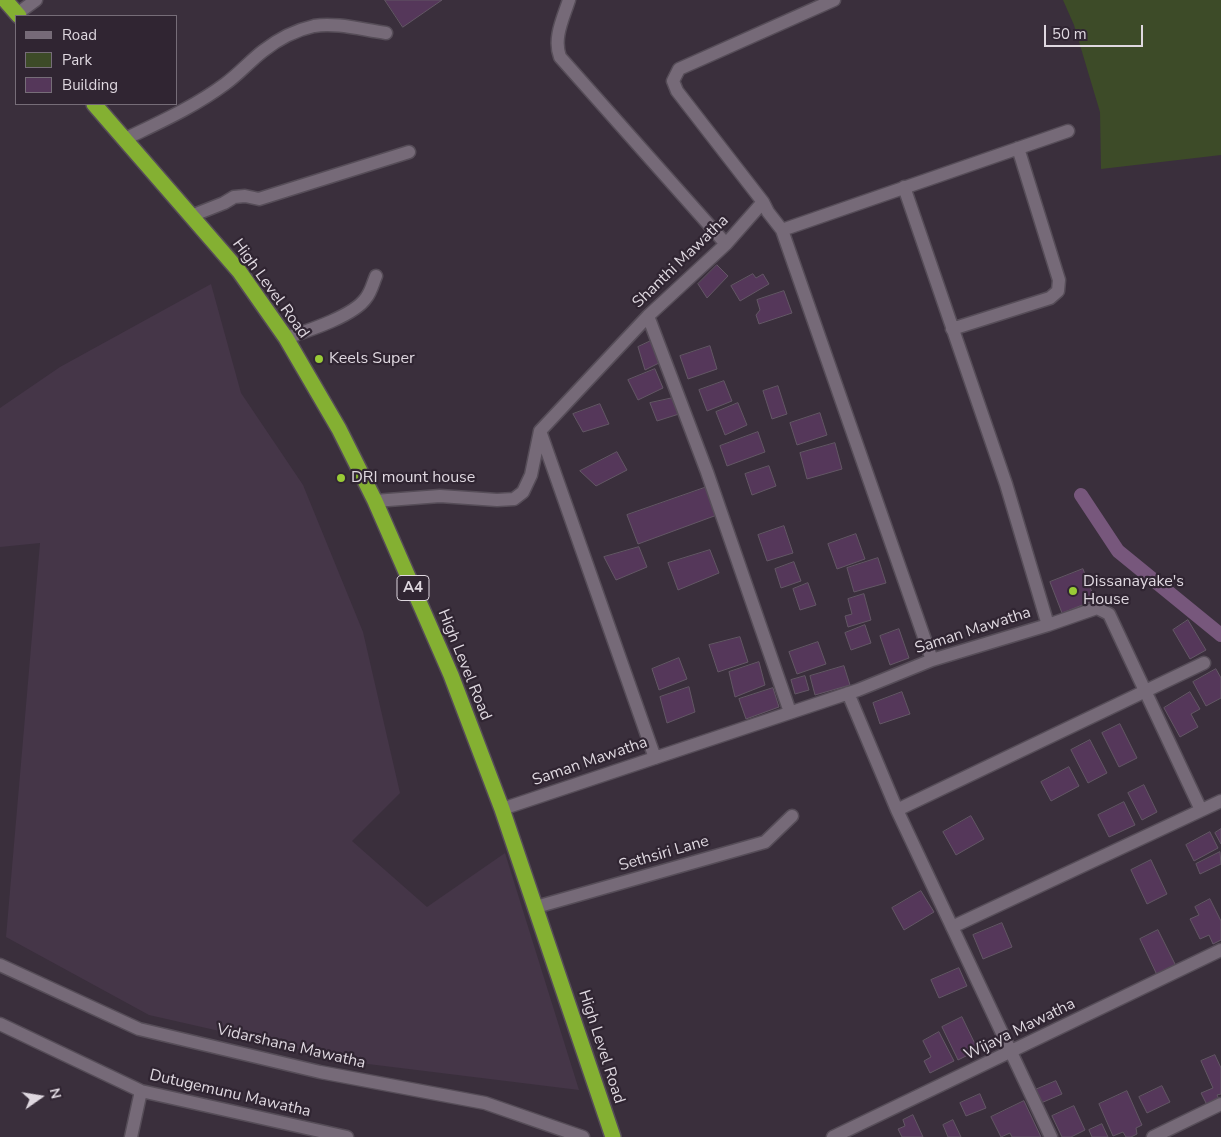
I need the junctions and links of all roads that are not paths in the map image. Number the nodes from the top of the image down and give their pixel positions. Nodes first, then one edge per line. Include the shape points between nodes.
1 (5, 0) edge
2 (36, 0) edge
3 (569, 0) edge
4 (834, 0) edge
5 (18, 15) edge
6 (386, 33) dead end
7 (95, 105) edge
8 (1068, 131) dead end
9 (125, 139) junction
10 (1018, 148) junction
11 (409, 152) dead end
12 (904, 187) junction
13 (763, 202) junction
14 (191, 216) junction
15 (782, 230) junction
16 (726, 244) junction
17 (376, 276) dead end
18 (648, 316) junction
19 (952, 329) junction
20 (286, 338) junction
21 (540, 431) junction
22 (375, 501) junction
23 (1048, 625) junction
24 (932, 660) junction
25 (1204, 663) dead end
26 (1145, 691) junction
27 (848, 693) junction
28 (790, 712) junction
29 (655, 758) junction
30 (1221, 801) edge
31 (502, 809) junction
32 (896, 810) junction
33 (1201, 810) junction
34 (792, 816) dead end
35 (536, 907) junction
36 (952, 927) junction
37 (1221, 950) edge
38 (0, 966) edge
39 (0, 1024) edge
40 (1011, 1053) junction
41 (141, 1091) junction
42 (1221, 1104) edge
43 (131, 1137) edge
44 (347, 1137) edge
45 (583, 1137) edge
46 (612, 1137) edge
47 (833, 1137) edge
48 (1051, 1137) edge
49 (1153, 1137) edge

1 - 5 highway
2 - 5 street
3 - 16 street via 557,40 560,57
4 - 13 street via 679,69 673,81 677,91
6 - 9 street via 337,25 314,26 287,36 191,107
7 - 9 highway, High Level Road / A4
8 - 10 street
9 - 14 highway, High Level Road / A4
10 - 12 street
10 - 19 street via 1059,280 1058,291 1050,298
11 - 14 street via 259,199 234,197
12 - 15 street
12 - 19 street, Saman Mawatha
13 - 15 street
13 - 16 street, Shanthi Mawatha
14 - 20 highway, High Level Road / A4 via 239,271
15 - 24 street
16 - 18 street, Shanthi Mawatha
17 - 20 street via 366,299 349,312
18 - 21 street, Shanthi Mawatha
18 - 28 street via 707,472
19 - 23 street, Saman Mawatha via 1006,484
20 - 22 highway, High Level Road / A4 via 339,429
21 - 22 street via 531,475 523,492 514,500 440,496
21 - 29 street
22 - 31 highway, High Level Road / A4 via 451,675
23 - 24 street, Saman Mawatha
23 - 26 street via 1098,608 1109,614
24 - 27 street, Saman Mawatha
25 - 26 street
26 - 32 street
26 - 33 street
27 - 28 street, Saman Mawatha
27 - 32 street
28 - 29 street, Saman Mawatha
29 - 31 street, Saman Mawatha
30 - 33 street
31 - 35 highway, High Level Road / A4
32 - 36 street
33 - 36 street
34 - 35 street, Sethsiri Lane via 764,842
35 - 46 highway, High Level Road / A4
36 - 40 street
37 - 40 street, Wijaya Mawatha
38 - 45 street, Vidarshana Mawatha via 139,1029 320,1072 486,1103
39 - 41 street, Dutugemunu Mawatha
40 - 47 street, Wijaya Mawatha
40 - 48 street
41 - 43 street
41 - 44 street, Dutugemunu Mawatha
42 - 49 street

